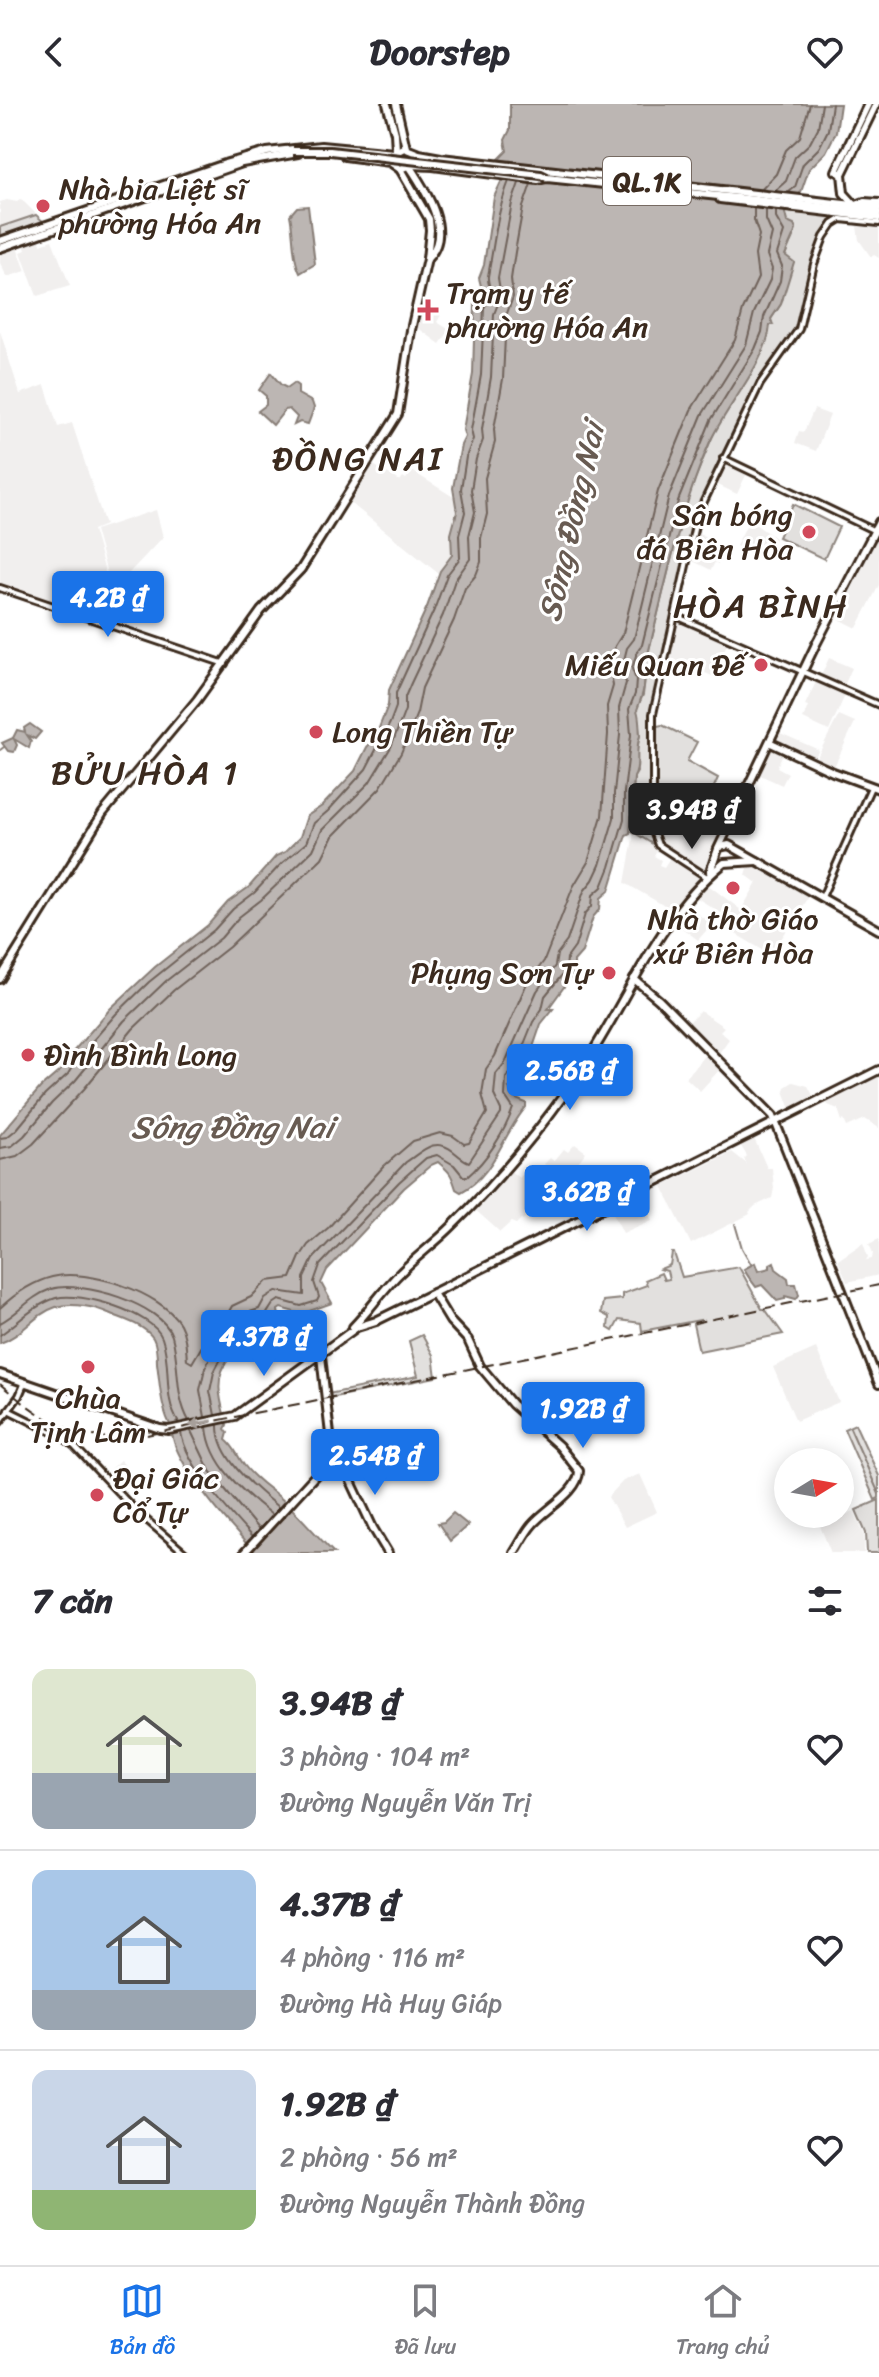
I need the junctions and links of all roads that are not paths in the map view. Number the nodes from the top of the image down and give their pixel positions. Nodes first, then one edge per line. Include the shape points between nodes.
1 (387, 104) edge
2 (396, 104) edge
3 (868, 104) edge
4 (876, 104) edge
5 (408, 150) junction
6 (288, 151) junction
7 (395, 152) junction
8 (410, 166) junction
9 (432, 166) junction
10 (398, 167) junction
11 (842, 174) junction
12 (547, 178) junction
13 (420, 181) junction
14 (854, 205) junction
15 (879, 213) edge
16 (50, 227) junction
17 (0, 241) edge
18 (0, 248) edge
19 (427, 259) junction
20 (723, 458) junction
21 (879, 522) edge
22 (877, 532) edge
23 (0, 588) edge
24 (676, 616) junction
25 (225, 664) junction
26 (803, 673) junction
27 (879, 705) edge
28 (771, 743) junction
29 (875, 788) edge
30 (731, 826) junction
31 (720, 847) junction
32 (732, 848) junction
33 (717, 855) junction
34 (757, 861) junction
35 (727, 862) junction
36 (708, 876) junction
37 (822, 897) junction
38 (879, 930) edge
39 (0, 979) edge
40 (634, 979) junction
41 (879, 1070) edge
42 (776, 1122) junction
43 (433, 1293) junction
44 (371, 1307) junction
45 (384, 1317) junction
46 (376, 1321) junction
47 (356, 1327) junction
48 (321, 1356) junction
49 (0, 1374) edge
50 (25, 1382) junction
51 (879, 1384) edge
52 (8, 1410) junction
53 (0, 1422) edge
54 (333, 1456) junction
55 (185, 1553) edge
56 (244, 1553) edge
57 (388, 1553) edge
58 (514, 1553) edge

1 - 7 main road
2 - 5 main road
3 - 11 main road via 836,171
4 - 11 main road
5 - 7 main road, QL.1K
5 - 8 main road via 414,158
5 - 14 main road, QL.1K, bridge
6 - 7 main road, QL.1K via 329,146
6 - 10 main road, QL.1K
6 - 12 main road, QL.1K, bridge via 345,152
6 - 16 main road, QL.1K via 249,157
7 - 10 main road
8 - 9 main road, QL.1K
8 - 10 main road, QL.1K
8 - 13 main road
9 - 12 main road, QL.1K, bridge
9 - 13 main road
10 - 19 main road via 429,219
11 - 14 main road via 844,193
12 - 15 main road, QL.1K
13 - 19 main road via 438,224
14 - 15 main road, QL.1K via 864,202
15 - 20 street via 841,219 829,229 814,264 799,329 763,379
16 - 17 main road, QL.1K
16 - 18 main road, QL.1K
19 - 25 main road via 398,414 311,555 261,611
20 - 22 street
20 - 24 street via 697,516
21 - 22 main road
22 - 26 main road
23 - 25 street
24 - 26 street
24 - 36 street via 653,714 653,831 658,845
25 - 39 main road via 103,813
26 - 27 street
26 - 28 main road
28 - 29 main road
28 - 30 main road
29 - 37 street
30 - 31 main road
30 - 32 main road
31 - 32 main road
31 - 33 main road
32 - 34 main road
32 - 35 main road via 734,855
33 - 35 main road
33 - 36 main road
34 - 35 main road
34 - 37 main road
35 - 36 main road
36 - 40 main road via 669,921
37 - 38 main road
40 - 42 main road
40 - 44 main road via 597,1048 540,1127
41 - 42 main road
42 - 43 main road
42 - 51 main road
43 - 45 main road
43 - 58 main road via 480,1366 579,1471 576,1482 535,1522
44 - 45 main road
44 - 46 main road via 369,1316
44 - 47 main road
45 - 46 main road
46 - 47 main road
47 - 48 main road
48 -> 50 main road via 234,1417 169,1430
48 - 54 main road
49 - 50 main road
50 - 52 street
52 - 53 street
52 - 55 street via 67,1440
54 - 56 main road
54 - 57 main road

